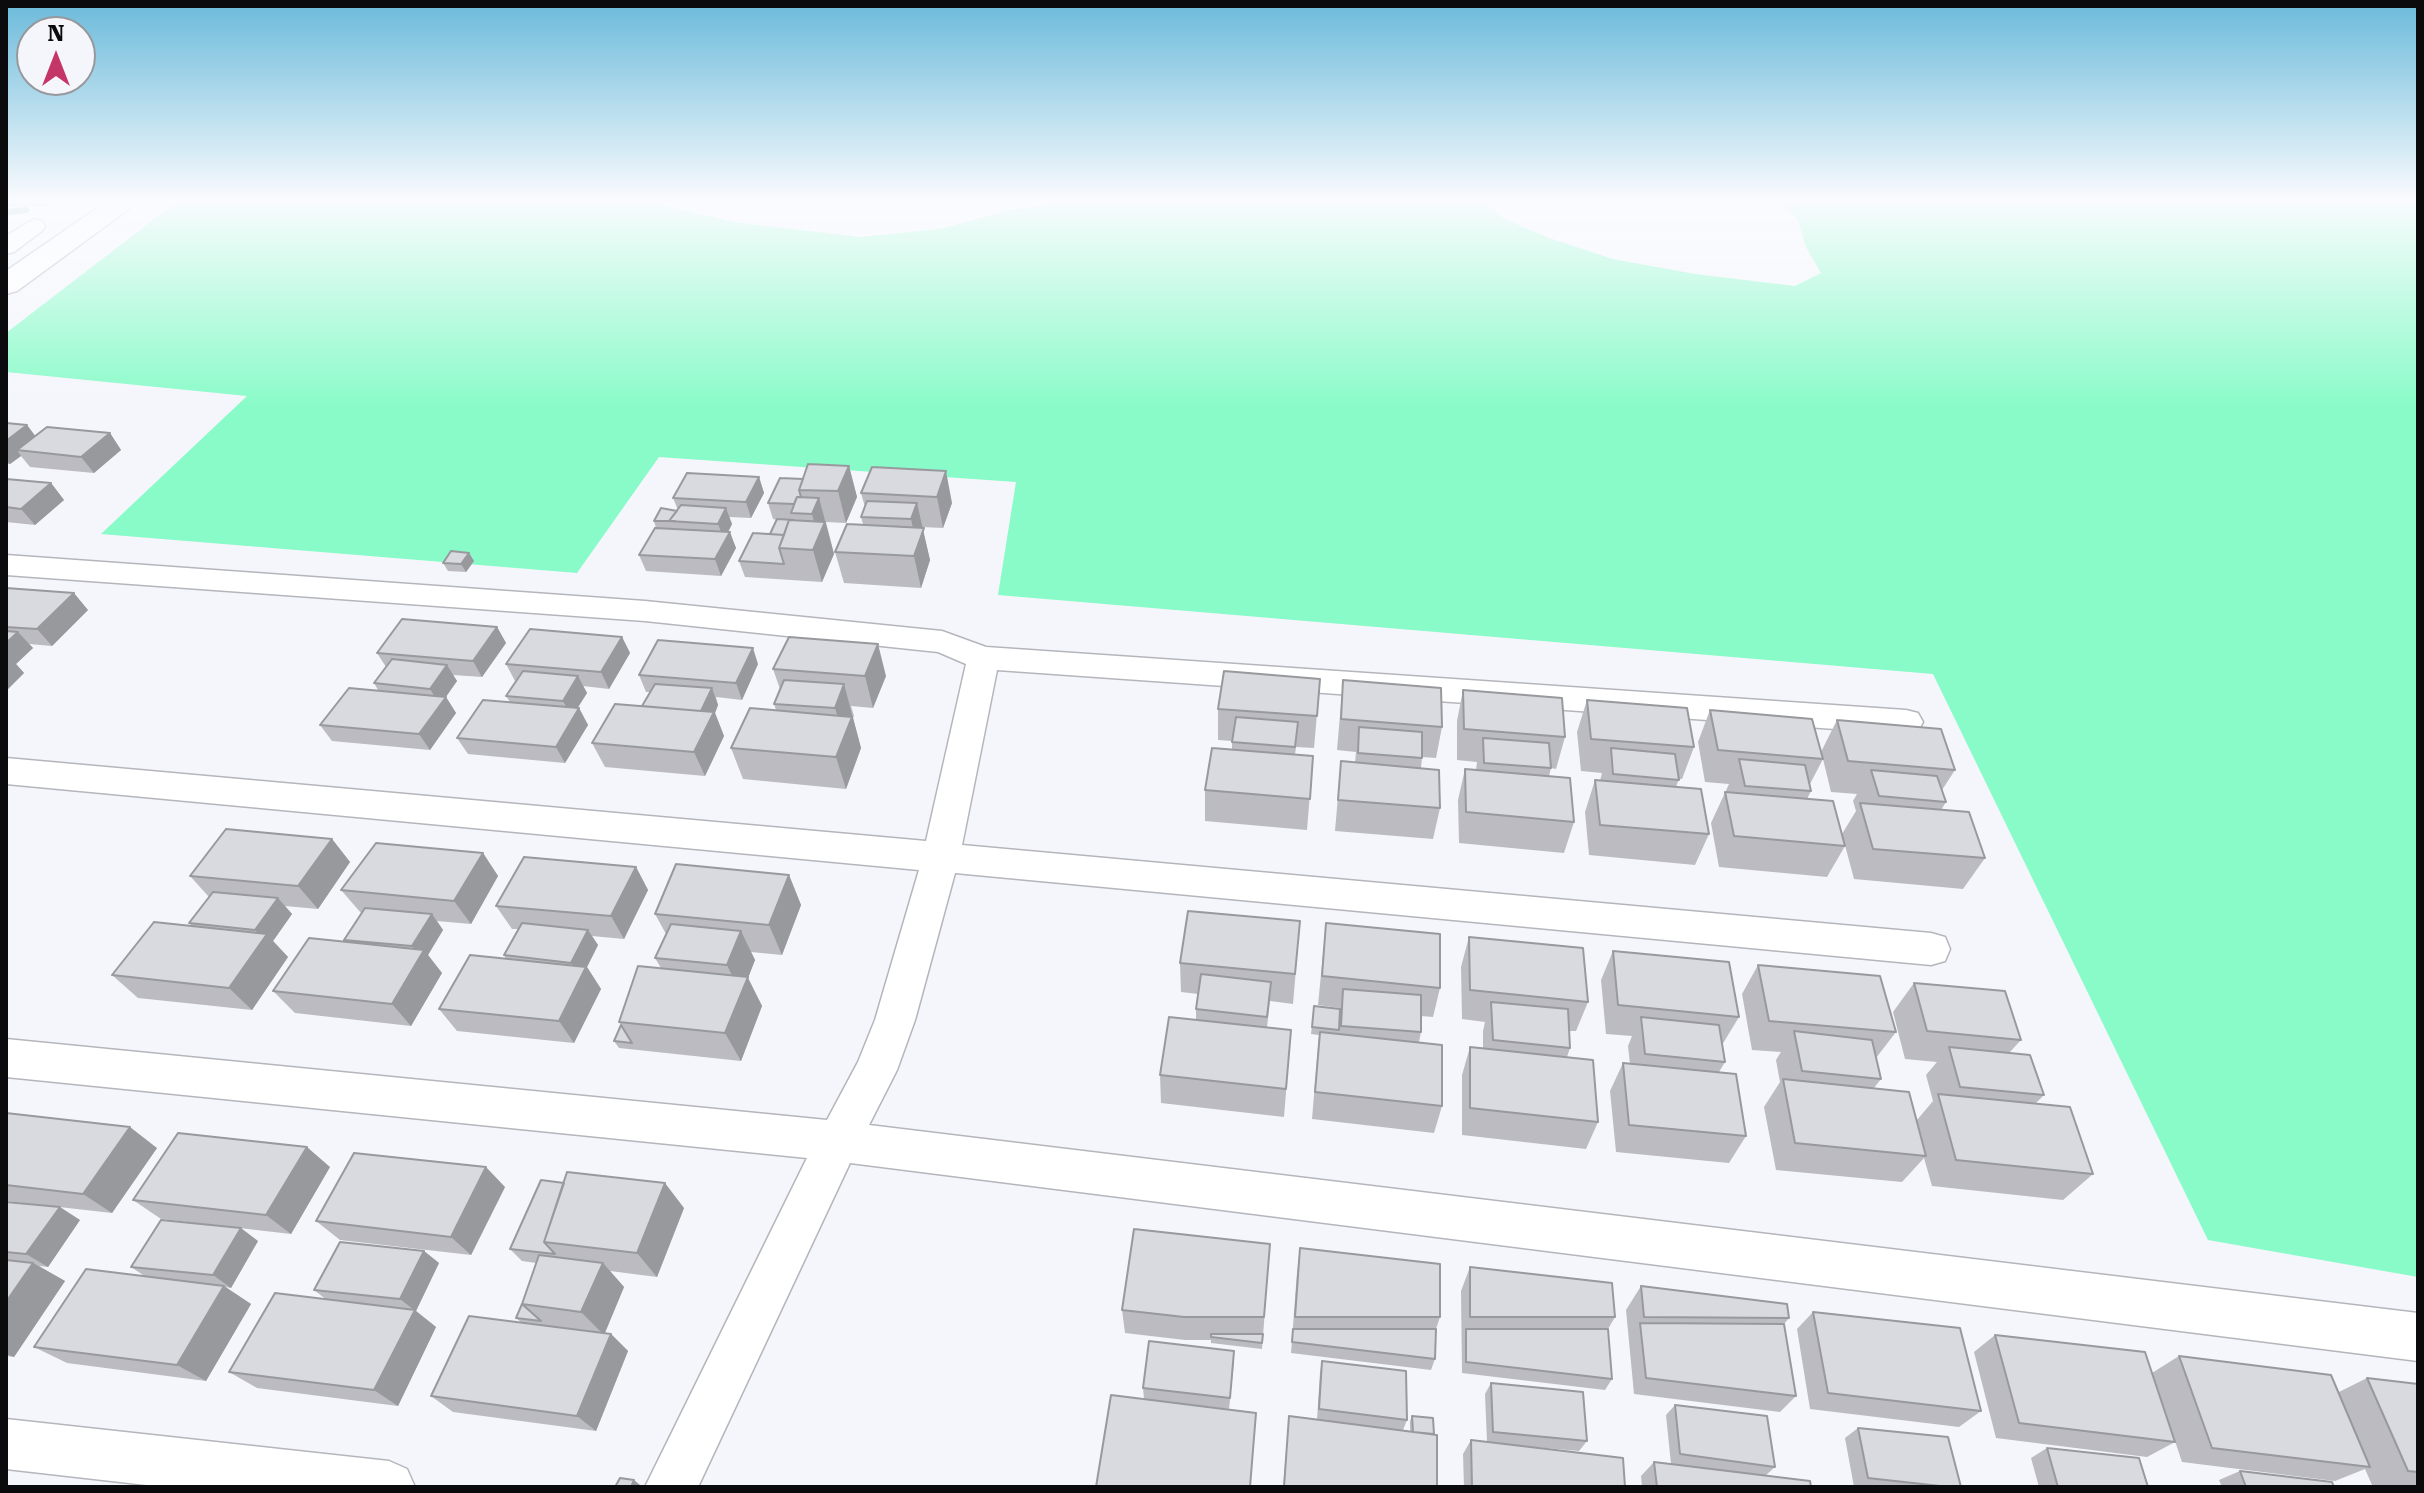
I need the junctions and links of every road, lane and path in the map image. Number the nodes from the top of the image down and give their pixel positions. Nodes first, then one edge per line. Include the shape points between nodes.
1 (28, 270) edge
2 (6, 285) edge
3 (6, 565) edge
4 (983, 658) junction
5 (1906, 722) edge
6 (6, 771) edge
7 (941, 857) junction
8 (1931, 949) dead end
9 (6, 1058) edge
10 (838, 1141) junction
11 (2418, 1337) edge
12 (6, 1444) edge
13 (389, 1487) edge
14 (671, 1487) edge

1 - 2 main road
3 - 4 street via 645,611 942,642
4 - 5 street
4 - 7 street
6 - 7 street
7 - 8 street
7 - 10 street via 895,1020 876,1070
9 - 10 street
10 - 11 street
10 - 14 street
12 - 13 street

